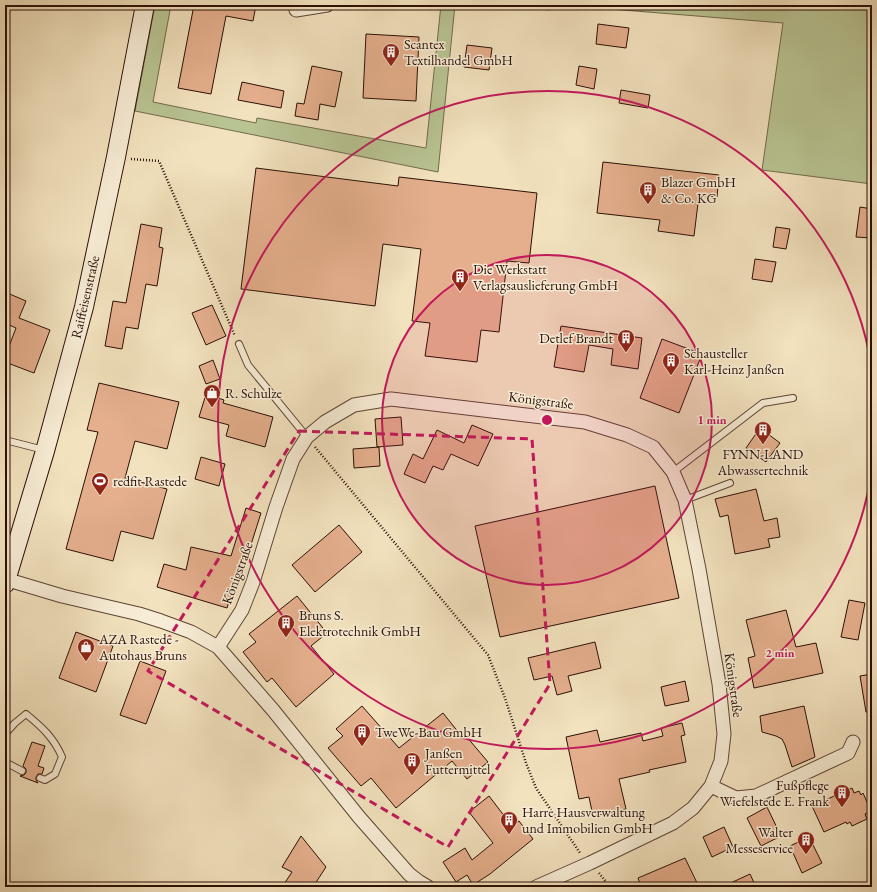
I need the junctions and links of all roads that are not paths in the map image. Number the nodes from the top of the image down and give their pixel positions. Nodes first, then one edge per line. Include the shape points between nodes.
1 (145, 5) edge
2 (327, 5) edge
3 (296, 10) dead end
4 (239, 344) road end
5 (793, 398) dead end
6 (307, 437) junction
7 (5, 440) edge
8 (45, 451) junction
9 (673, 472) junction
10 (730, 484) dead end
11 (685, 500) junction
12 (6, 581) edge
13 (218, 647) junction
14 (5, 734) edge
15 (853, 742) dead end
16 (5, 760) edge
17 (22, 770) dead end
18 (40, 778) dead end
19 (711, 786) junction
20 (428, 887) edge
21 (536, 887) edge

1 - 8 main road, Raiffeisenstraße via 84,307
2 - 3 street
4 - 6 lane via 248,365
5 - 9 lane via 763,403
6 - 9 street, Königstraße via 325,422 354,405 391,399 585,422 627,435 653,447
6 - 13 street, Königstraße via 293,459 242,610
7 - 8 lane
8 - 12 main road, Raiffeisenstraße
9 - 11 street, Königstraße
10 - 11 lane
11 - 19 street, Königstraße via 700,569 719,684 724,734 721,761
12 - 13 street via 139,614 191,632
13 - 20 street via 273,710 359,817 409,874
14 - 18 lane via 26,714 42,727 57,745 62,757 55,774 45,780
15 - 19 street via 848,753 756,796 736,798
16 - 17 lane
19 - 21 street, Königstraße via 693,808 673,823 586,859

